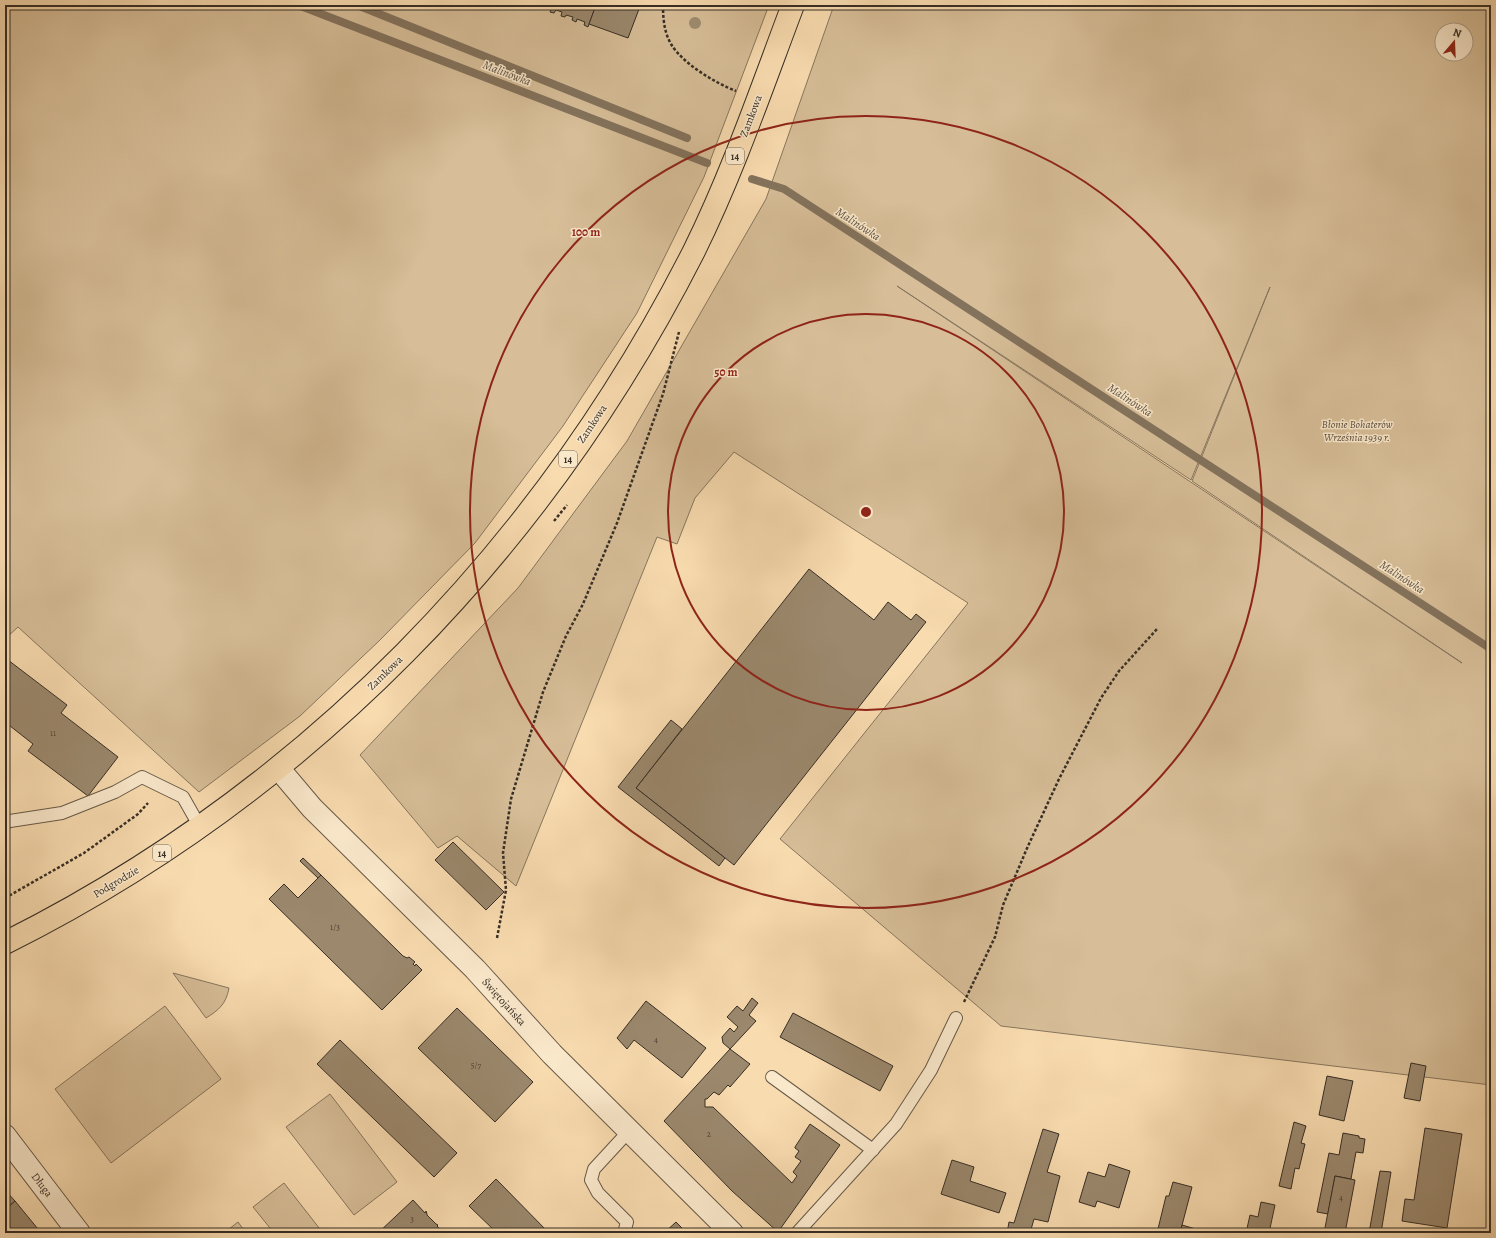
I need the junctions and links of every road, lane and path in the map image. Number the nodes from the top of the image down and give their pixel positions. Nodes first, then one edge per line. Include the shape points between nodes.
1 (663, 5) edge
2 (793, 5) edge
3 (757, 100) junction
4 (680, 327) dead end
5 (1157, 628) dead end
6 (279, 769) junction
7 (162, 787) junction
8 (5, 823) edge
9 (200, 827) junction
10 (5, 898) edge
11 (497, 938) dead end
12 (5, 943) edge
13 (956, 1018) joint
14 (772, 1077) dead end
15 (629, 1131) junction
16 (5, 1136) edge
17 (873, 1150) junction
18 (79, 1233) edge
19 (624, 1233) edge
20 (732, 1233) edge
21 (797, 1233) edge

1 - 3 path via 663,21 671,44 686,62 724,86
2 - 3 main road, Zamkowa / 14
3 - 6 main road, Zamkowa / 14 via 723,186 667,302 627,372 578,445 494,557 416,642 330,726
4 - 11 path via 663,394 617,523 543,692 511,799 503,853 505,896
5 - 13 path via 1119,671 1106,691 1059,780 1003,905 995,937
6 - 9 main road, Podgrodzie / 14
6 - 15 street, Świętojańska via 312,808 475,969 552,1054
7 - 8 lane via 142,777 115,792 62,813
7 - 9 lane via 183,797
7 - 10 path via 138,814 84,853
9 - 12 main road, Podgrodzie / 14 via 114,883
13 - 17 lane via 931,1070 896,1124
14 - 17 lane
15 - 19 lane via 594,1169 591,1180 598,1193 627,1222
15 - 20 street, Świętojańska
16 - 18 street, Długa
17 - 21 lane

